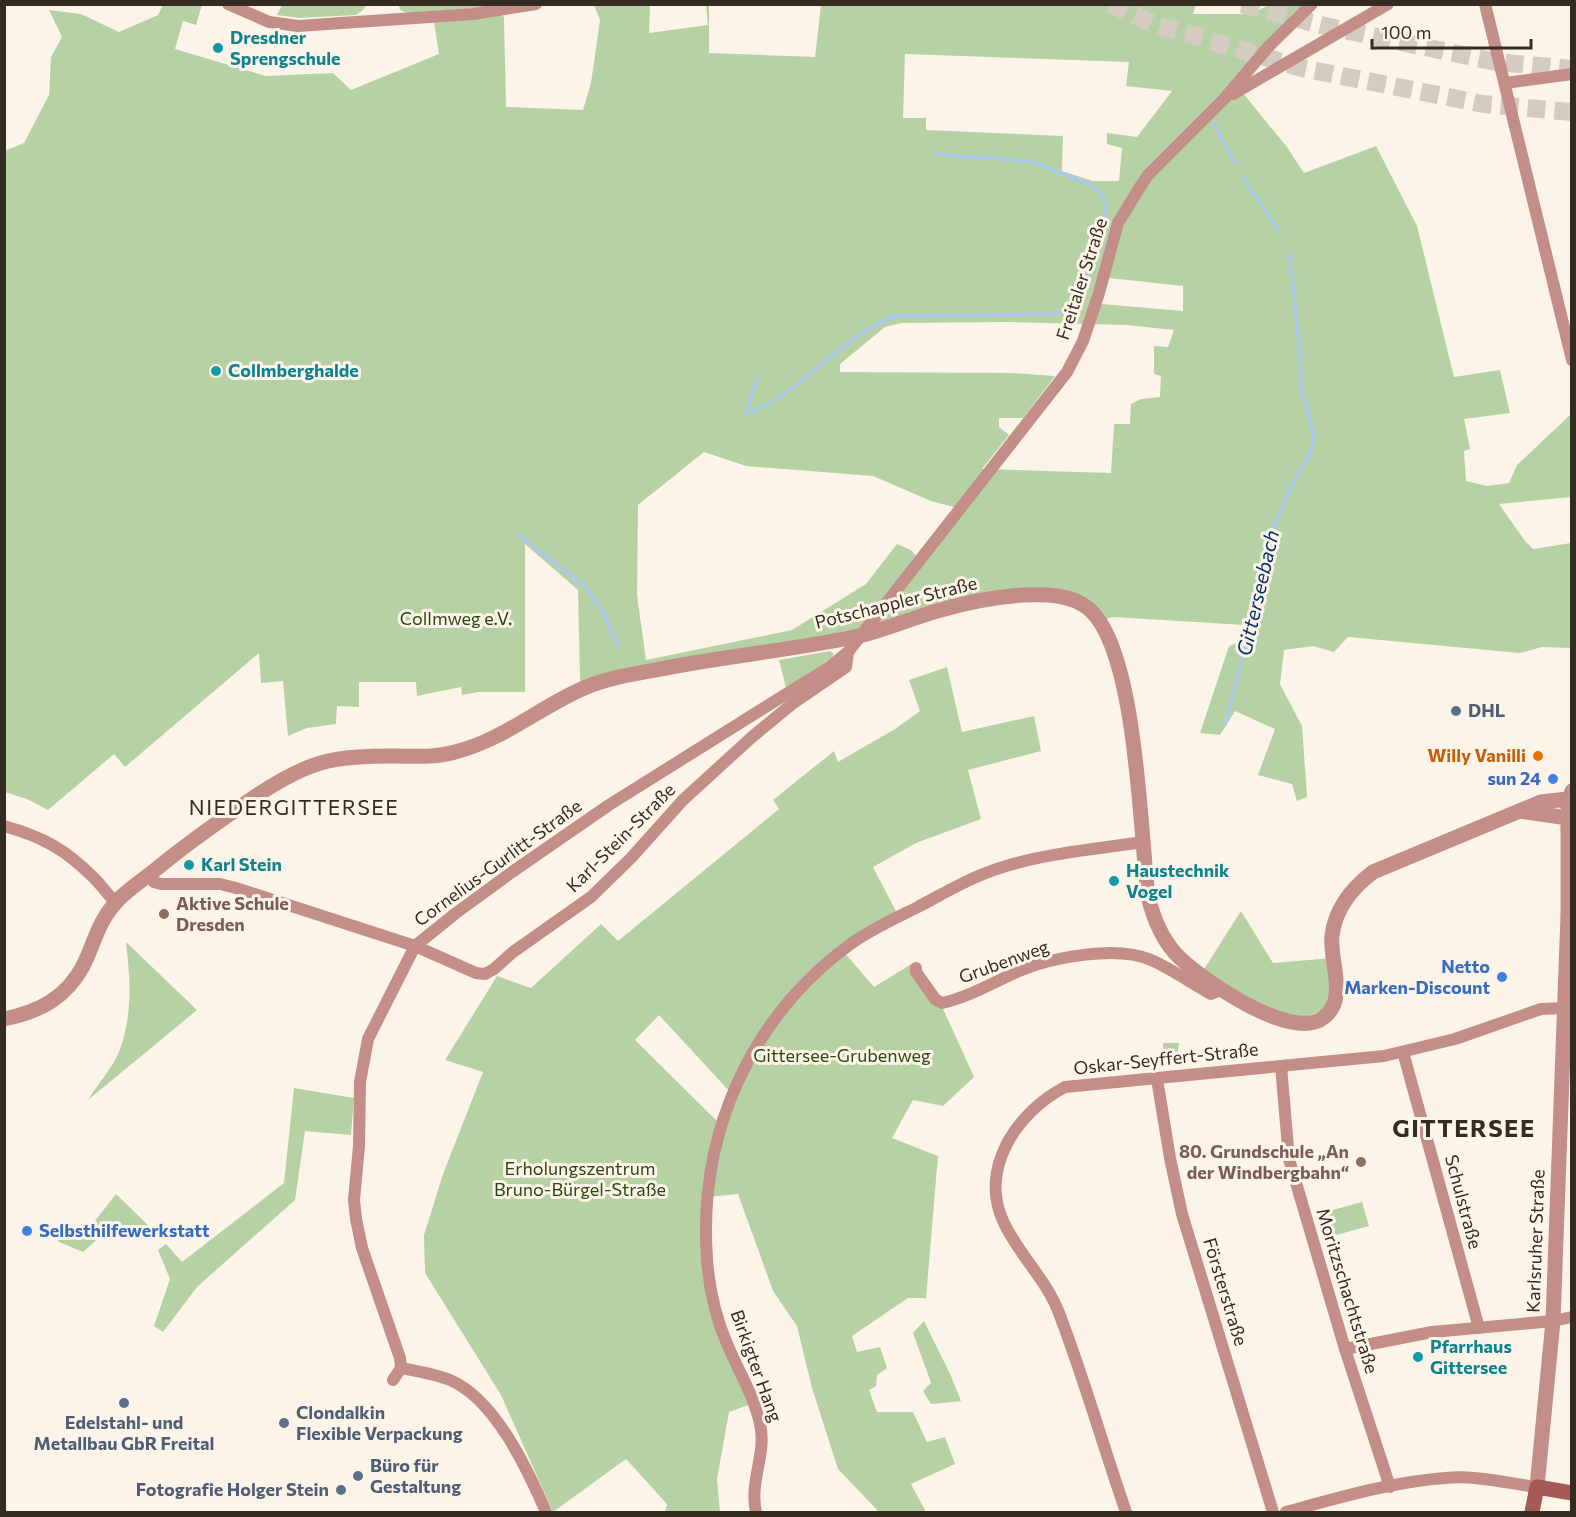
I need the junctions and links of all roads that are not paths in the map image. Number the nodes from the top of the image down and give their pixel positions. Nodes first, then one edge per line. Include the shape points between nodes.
1 (228, 4) edge
2 (536, 4) edge
3 (1312, 4) edge
4 (1388, 4) edge
5 (1485, 4) edge
6 (1572, 74) edge
7 (1504, 83) junction
8 (1224, 99) junction
9 (1572, 360) edge
10 (860, 636) junction
11 (848, 652) junction
12 (1570, 796) edge
13 (1520, 811) junction
14 (1568, 818) junction
15 (4, 826) edge
16 (1143, 842) junction
17 (148, 875) junction
18 (111, 908) junction
19 (416, 946) junction
20 (916, 968) dead end
21 (1220, 987) junction
22 (1564, 1008) junction
23 (4, 1019) edge
24 (1568, 1027) edge
25 (1403, 1052) junction
26 (1281, 1066) junction
27 (1157, 1079) junction
28 (1572, 1317) edge
29 (1553, 1321) junction
30 (1479, 1328) junction
31 (1345, 1349) junction
32 (401, 1368) junction
33 (393, 1380) dead end
34 (1389, 1487) junction
35 (1537, 1487) junction
36 (1572, 1493) edge
37 (546, 1512) edge
38 (756, 1512) edge
39 (1126, 1512) edge
40 (1273, 1512) edge
41 (1286, 1512) edge
42 (1532, 1512) edge

1 - 2 street via 269,22 298,26 473,14
3 - 8 street, Freitaler Straße via 1269,46
4 - 8 street
5 - 7 street
6 - 7 street
7 - 9 street
8 - 10 street, Freitaler Straße via 1148,175 1118,223 1083,341 1067,372
10 - 11 street, Cornelius-Gurlitt-Straße
10 - 16 street, Potschappler Straße via 938,610 997,598 1057,596 1084,606 1106,633 1122,679
10 - 17 street, Potschappler Straße via 622,676 585,688 487,742 454,753 360,756 316,763 206,830
11 - 19 street, Cornelius-Gurlitt-Straße via 512,872
11 - 19 street, Karl-Stein-Straße via 846,667 752,737 683,800 591,897 494,969 485,974 476,972
12 - 13 street, Potschappler Straße via 1546,800
12 - 14 street, Karlsruher Straße
13 - 14 street
13 - 21 street, Potschappler Straße via 1383,867 1354,888 1335,923 1332,947 1337,992 1324,1018 1306,1023 1275,1017 1246,1005
14 - 22 street, Karlsruher Straße
15 - 18 street via 46,839 84,868
16 - 21 street, Potschappler Straße via 1148,896 1160,930 1176,954
16 - 38 street, Birkigter Hang via 1001,868 966,882 853,942 807,981 761,1038 726,1109 716,1144 707,1212 710,1283 721,1328 761,1425 754,1490
17 - 18 street, Potschappler Straße
17 - 19 street, Karl-Stein-Straße via 161,884 232,886
18 - 23 street via 98,926 83,966 61,995 33,1012
19 - 32 street, Cornelius-Gurlitt-Straße via 368,1039 360,1082 354,1200 362,1248
20 - 21 street, Grubenweg via 935,999 942,1003 1023,970 1063,959 1100,955 1149,959 1211,994
22 - 24 street, Karlsruher Straße
22 - 25 street, Oskar-Seyffert-Straße via 1541,1009 1455,1039
24 - 29 street, Karlsruher Straße
25 - 26 street, Oskar-Seyffert-Straße
25 - 30 street, Schulstraße
26 - 27 street, Oskar-Seyffert-Straße
26 - 31 street, Moritzschachtstraße via 1289,1159
27 - 39 street, Oskar-Seyffert-Straße via 1061,1090 1029,1113 1012,1132 998,1173 1002,1217 1059,1312
27 - 40 street, Försterstraße via 1182,1214
28 - 29 street
29 - 30 street
29 - 35 street, Karlsruher Straße
30 - 31 street via 1432,1332
31 - 34 street, Moritzschachtstraße
32 - 33 street
32 - 37 street via 450,1380 469,1391 499,1423 519,1453
34 - 35 street via 1446,1478
34 - 41 street
35 - 36 main road
35 - 42 main road, Karlsruher Straße

